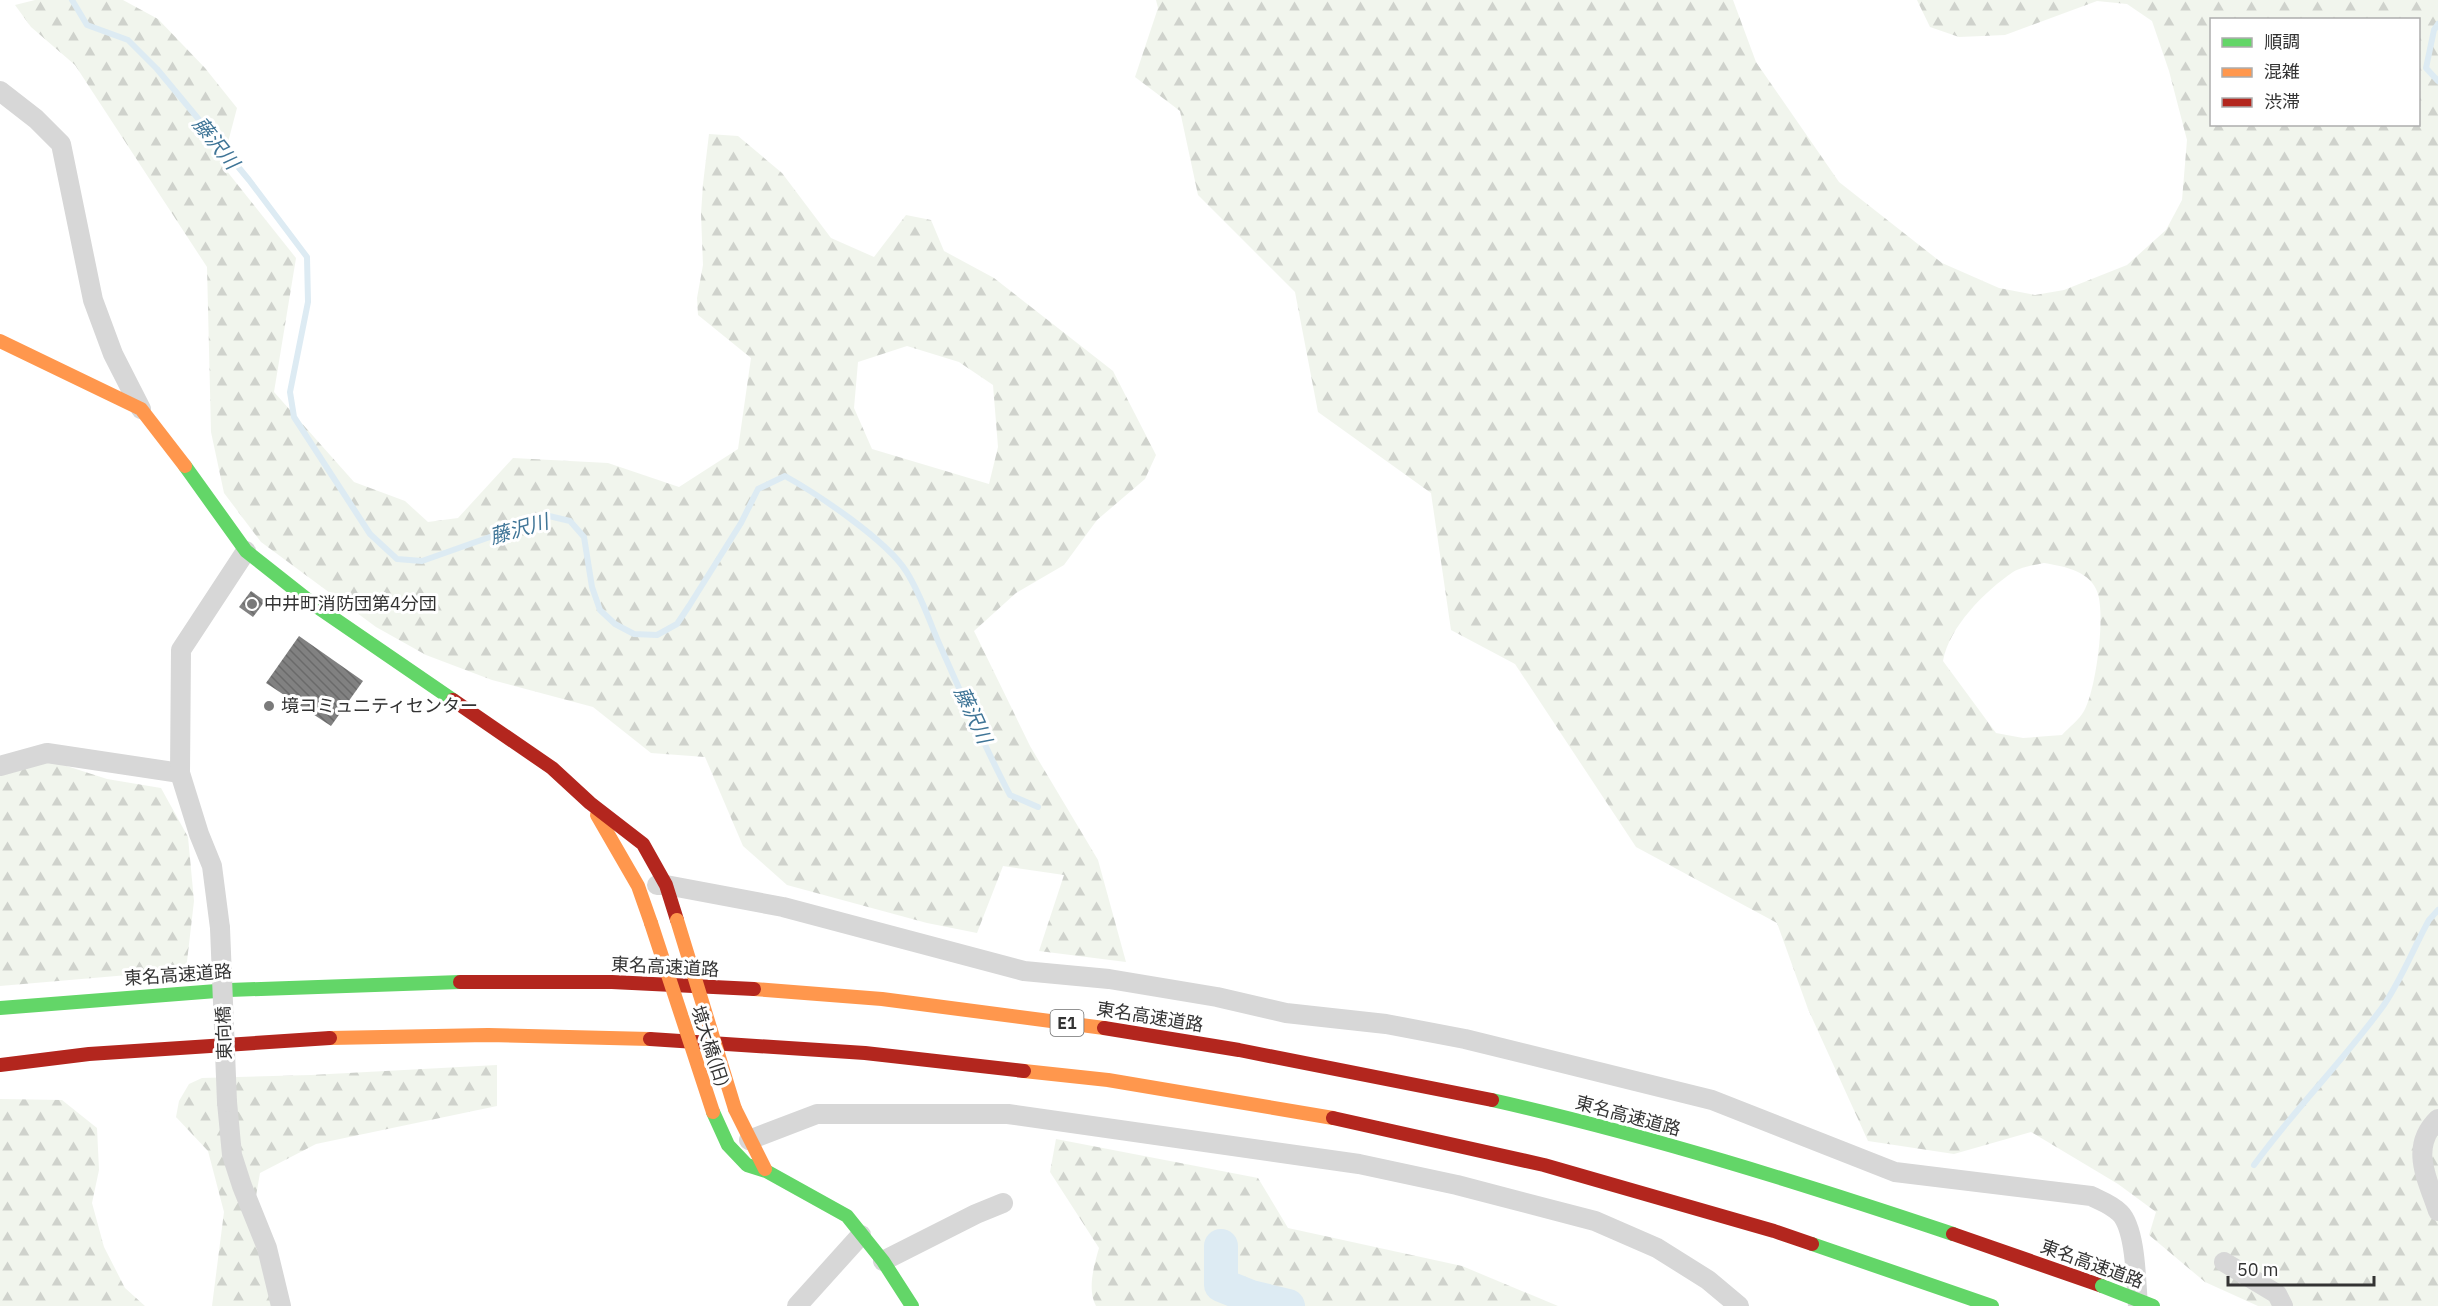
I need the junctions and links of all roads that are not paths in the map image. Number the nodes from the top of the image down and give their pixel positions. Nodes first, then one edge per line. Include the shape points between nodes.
1 (0, 91) edge
2 (0, 341) edge
3 (141, 409) junction
4 (246, 551) junction
5 (0, 766) edge
6 (180, 773) junction
7 (590, 803) junction
8 (666, 885) junction
9 (638, 886) junction
10 (0, 1008) edge
11 (0, 1065) edge
12 (2438, 1119) edge
13 (749, 1140) junction
14 (766, 1171) junction
15 (1003, 1203) dead end
16 (2438, 1211) edge
17 (861, 1235) junction
18 (883, 1261) junction
19 (2224, 1262) dead end
20 (281, 1306) edge
21 (797, 1306) edge
22 (912, 1306) edge
23 (1739, 1306) edge
24 (1992, 1306) edge
25 (2138, 1306) edge
26 (2153, 1306) edge
27 (2283, 1306) edge

1 - 3 street via 61,144 93,300 113,354
2 - 3 main road
3 - 4 main road
4 - 6 street, 東向橋 via 181,650
4 - 7 main road via 313,604 552,768
5 - 6 street via 47,753
6 - 20 street, 東向橋, bridge via 212,866 220,928 232,1155 267,1248
7 - 8 main road via 643,844
7 - 9 main road, 境大橋(旧)
8 - 9 street
8 - 13 main road, bridge via 735,1109
8 - 25 street via 783,907 1024,970 1109,979 1286,1013 1386,1024 1465,1040 1712,1100 1895,1172 2091,1196 2122,1214 2130,1233
9 - 14 main road, 境大橋(旧), bridge via 713,1112 728,1145 747,1165
10 - 26 main road, 東名高速道路 / E1, bridge via 287,986 569,982 753,989 1054,1021 1221,1046 1425,1086 1616,1130 1787,1179
11 - 24 main road via 211,1044 488,1035 661,1039 865,1053 1108,1080 1305,1112 1544,1165 1774,1231
12 - 16 street via 2426,1130 2421,1148
13 - 14 main road
13 - 23 street via 817,1113 1008,1114 1359,1164 1595,1221 1658,1248 1708,1280
14 - 17 main road, 境大橋(旧) via 847,1216
15 - 18 street
17 - 18 main road, 境大橋(旧)
17 - 21 street
18 - 22 main road, 境大橋(旧)
19 - 27 street via 2277,1294

